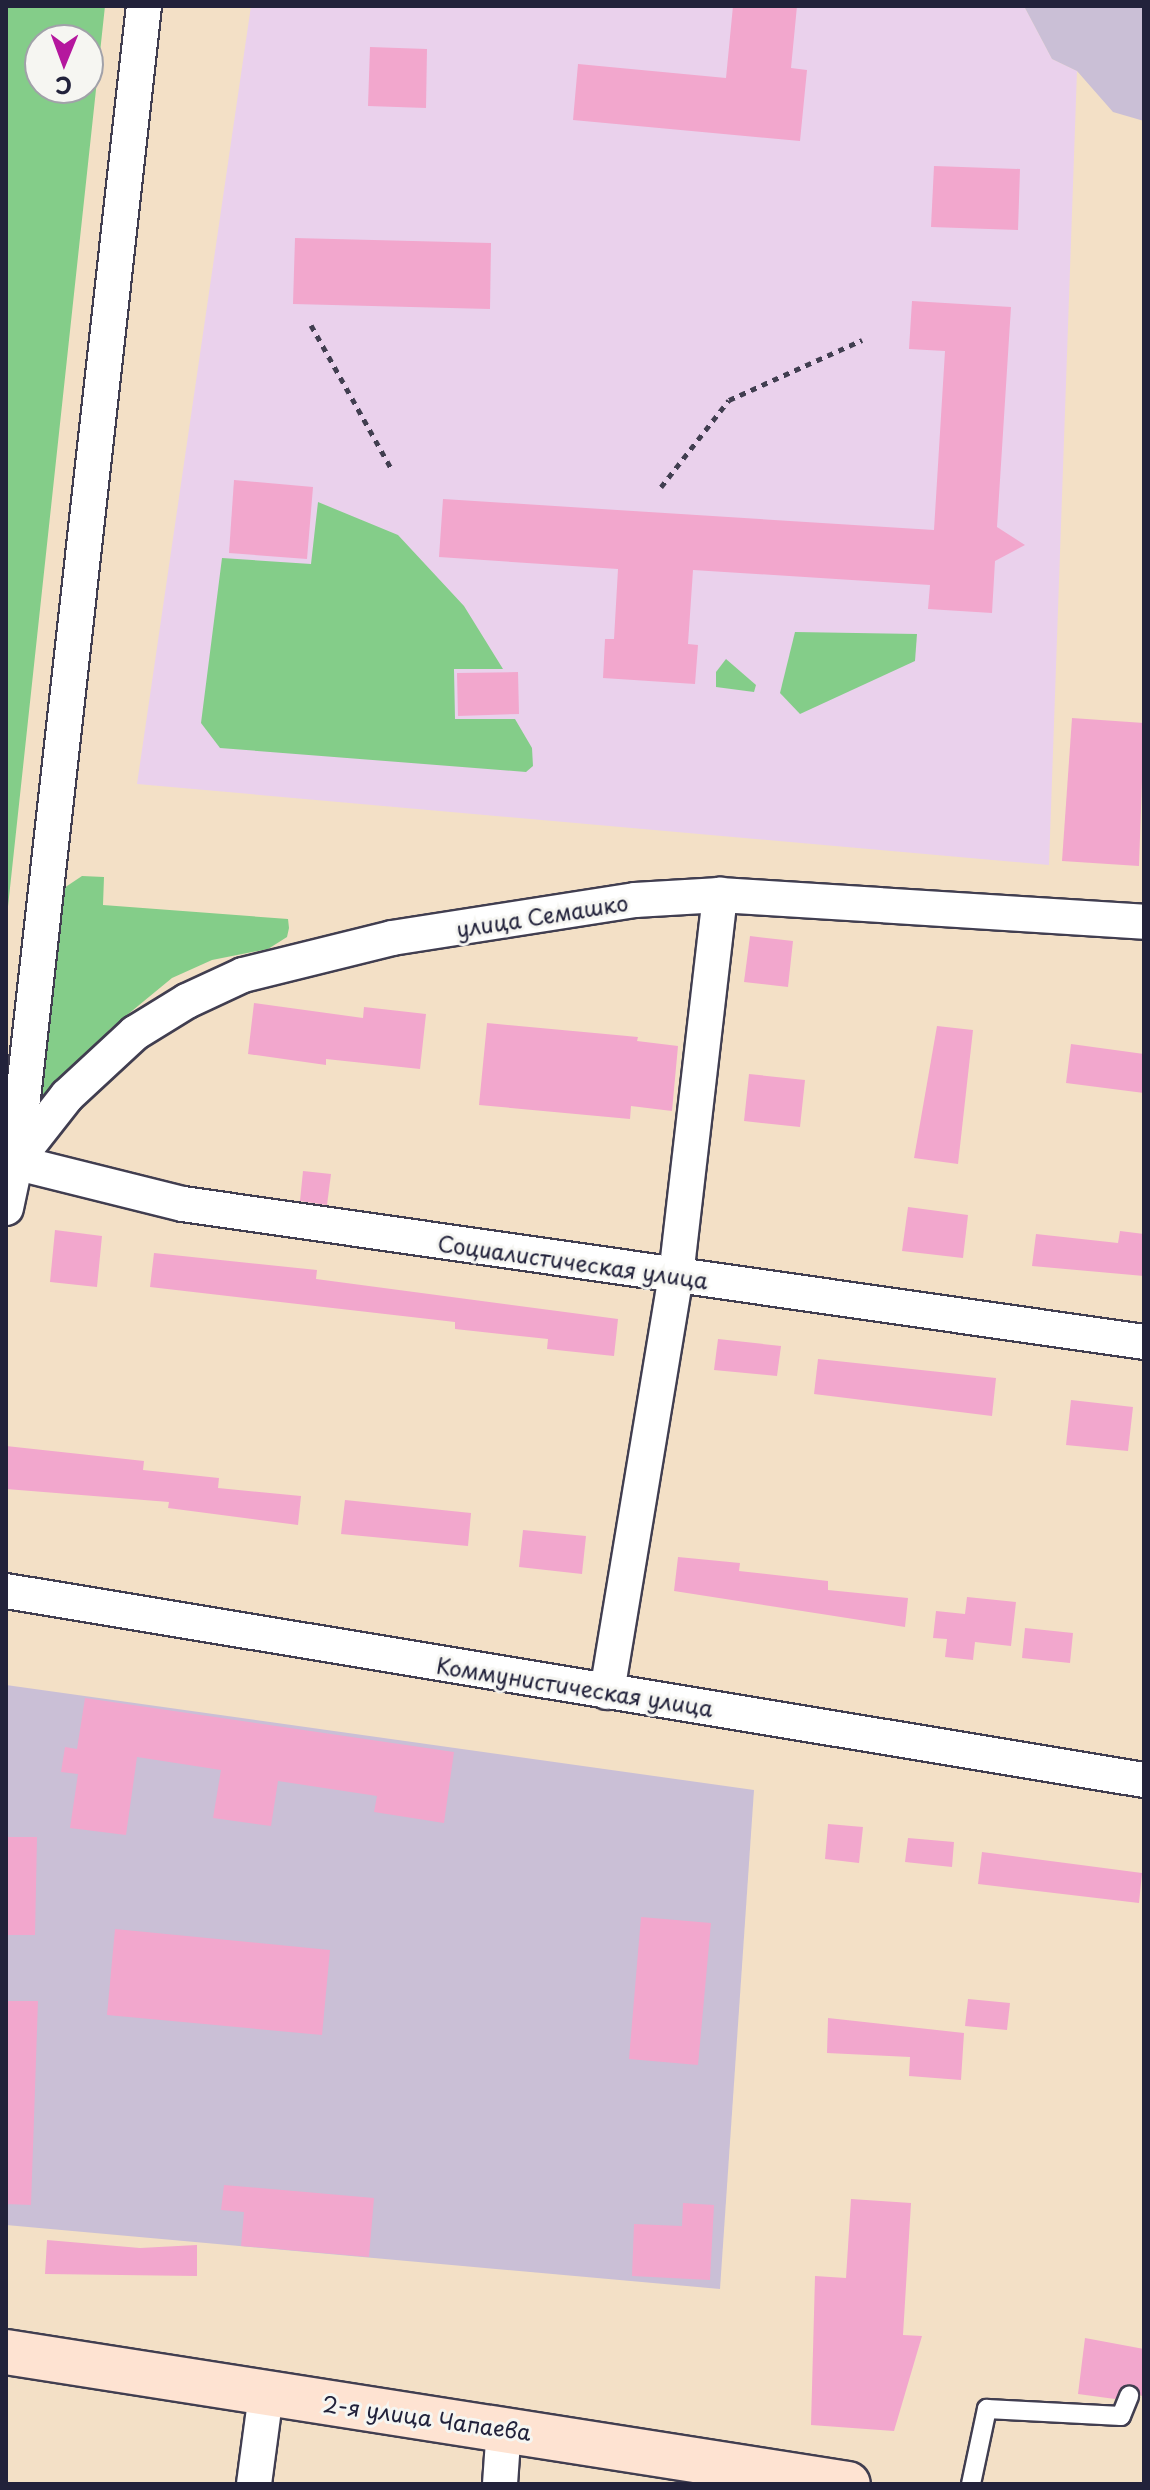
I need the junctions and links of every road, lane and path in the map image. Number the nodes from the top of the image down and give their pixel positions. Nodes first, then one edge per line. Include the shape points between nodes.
1 (144, 6) edge
2 (311, 325) dead end
3 (862, 340) dead end
4 (392, 470) dead end
5 (661, 487) dead end
6 (720, 895) junction
7 (1144, 922) edge
8 (11, 1160) edge
9 (6, 1208) edge
10 (676, 1276) junction
11 (1144, 1342) edge
12 (6, 1591) edge
13 (607, 1692) junction
14 (1144, 1780) edge
15 (6, 2352) edge
16 (266, 2394) junction
17 (1129, 2396) dead end
18 (504, 2427) junction
19 (254, 2484) edge
20 (500, 2484) edge
21 (848, 2484) edge
22 (971, 2484) edge

1 - 8 street
2 - 4 path
3 - 5 path via 729,400
6 - 7 street, улица Семашко
6 - 8 street, улица Семашко via 635,900 392,938 243,975 135,1033 67,1096
6 - 10 street
8 - 9 street
8 - 10 street, Социалистическая улица via 183,1204
10 - 11 street, Социалистическая улица
10 - 13 street
12 - 13 street, Коммунистическая улица
13 - 14 street, Коммунистическая улица
15 - 16 main road, 2-я улица Чапаева
16 - 18 main road, 2-я улица Чапаева
16 - 19 street
17 - 22 lane via 1121,2416 987,2409
18 - 20 street
18 - 21 main road, 2-я улица Чапаева

